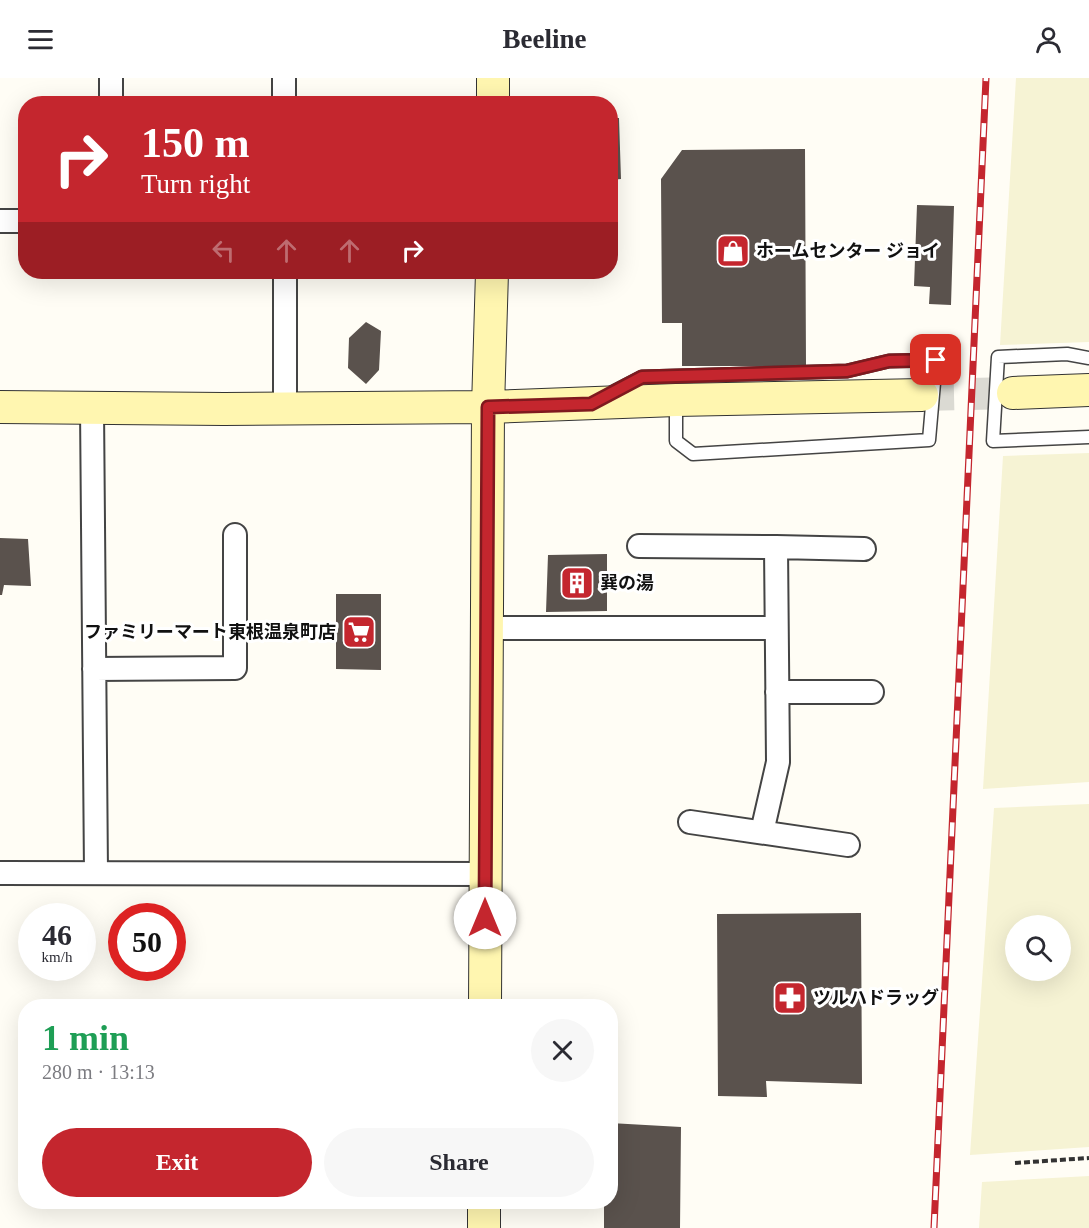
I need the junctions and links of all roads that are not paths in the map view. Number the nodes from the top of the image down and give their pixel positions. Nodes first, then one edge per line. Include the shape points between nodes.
1 (111, 78) edge
2 (284, 78) edge
3 (493, 78) edge
4 (111, 96) edge
5 (284, 96) edge
6 (493, 96) edge
7 (0, 221) edge
8 (18, 221) edge
9 (285, 279) edge
10 (492, 279) edge
11 (1089, 358) edge
12 (1089, 390) edge
13 (1013, 393) tunnel mouth
14 (922, 395) tunnel mouth
15 (676, 400) junction
16 (591, 404) junction
17 (0, 407) edge
18 (488, 407) junction
19 (92, 408) junction
20 (285, 408) junction
21 (1089, 437) edge
22 (235, 536) dead end
23 (639, 546) dead end
24 (776, 548) junction
25 (864, 549) dead end
26 (486, 628) junction
27 (776, 628) junction
28 (94, 669) junction
29 (777, 692) junction
30 (872, 692) dead end
31 (690, 822) dead end
32 (762, 832) junction
33 (848, 845) dead end
34 (0, 873) edge
35 (96, 873) junction
36 (485, 874) junction
37 (484, 999) edge
38 (484, 1209) edge
39 (484, 1228) edge

1 - 4 street
2 - 5 street
3 - 6 street
7 - 8 street
9 - 20 street
10 - 18 street
11 - 21 lane via 1067,354 998,357 993,441
12 - 13 street
14 - 15 street
15 - 16 street
15 - 16 lane via 676,441 693,454 929,440 936,360 889,361 847,371 642,377
16 - 18 street
17 - 19 street
18 - 20 street
18 - 26 street
19 - 20 street
19 - 28 street
22 - 28 street via 235,668
23 - 24 street
24 - 25 street
24 - 27 street
26 - 27 street
26 - 36 street
27 - 29 street
28 - 35 street
29 - 30 street
29 - 32 street via 778,762
31 - 32 street
32 - 33 street
34 - 35 street
35 - 36 street
36 - 37 street
38 - 39 street

